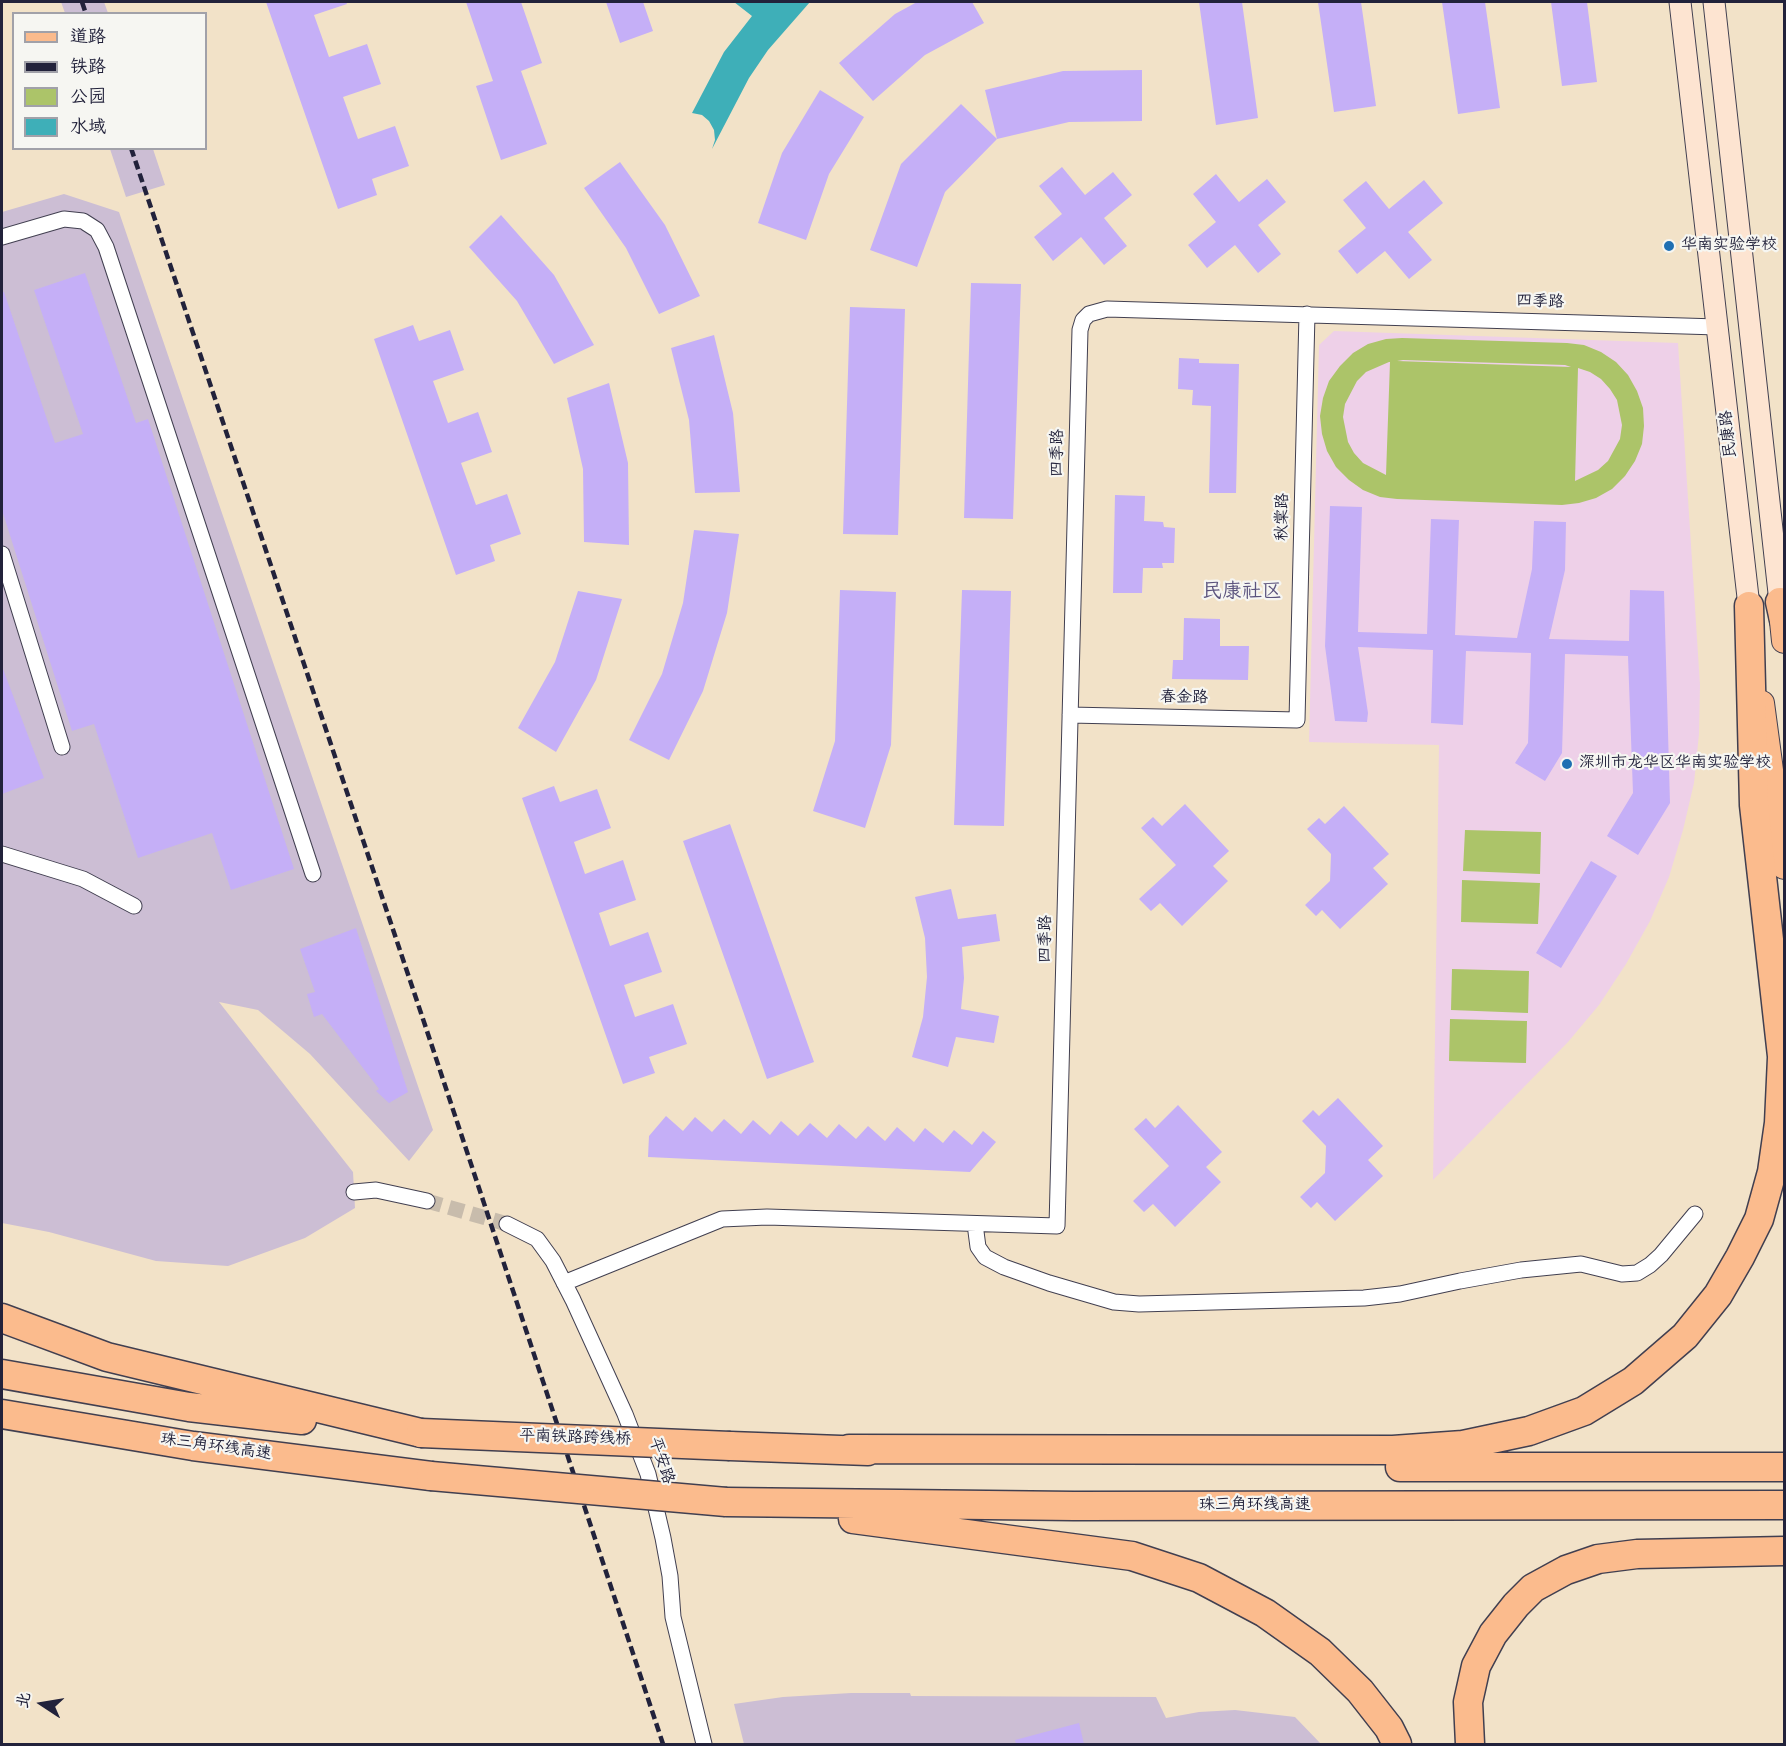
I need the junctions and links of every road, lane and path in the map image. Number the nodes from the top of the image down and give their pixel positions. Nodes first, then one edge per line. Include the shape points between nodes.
1 (1680, 2) edge
2 (1714, 2) edge
3 (1725, 2) edge
4 (1717, 28) junction
5 (2, 237) edge
6 (1307, 314) junction
7 (1718, 327) junction
8 (1758, 416) junction
9 (1728, 419) junction
10 (2, 554) edge
11 (1749, 606) junction
12 (1782, 611) edge
13 (1785, 641) edge
14 (1070, 715) junction
15 (1297, 720) joint
16 (62, 747) dead end
17 (2, 854) edge
18 (1785, 867) edge
19 (313, 874) dead end
20 (134, 906) dead end
21 (1783, 1066) edge
22 (354, 1192) dead end
23 (427, 1201) tunnel mouth
24 (1695, 1214) dead end
25 (507, 1224) tunnel mouth
26 (975, 1224) junction
27 (564, 1283) junction
28 (2, 1318) edge
29 (2, 1374) edge
30 (2, 1414) edge
31 (420, 1433) junction
32 (849, 1449) junction
33 (1772, 1467) edge
34 (726, 1502) junction
35 (1772, 1505) edge
36 (1771, 1551) edge
37 (704, 1744) edge
38 (1397, 1744) edge
39 (1470, 1744) edge

1 - 7 main road, 民康路
2 - 4 main road, 民康路
3 - 4 main road
4 - 8 main road, 民康路
5 - 19 street via 64,219 83,221 97,230 106,247
6 - 7 street, 四季路
6 - 14 street, 四季路 via 1107,309 1083,320
6 - 15 street, 秋棠路
7 - 9 main road, 民康路
8 - 9 main road
8 - 12 main road, 民康路
9 - 11 main road, 民康路
10 - 16 street
11 - 18 main road, 民康路
11 - 21 highway via 1754,805
12 - 13 main road, 民康路
14 - 15 street, 春金路
14 - 26 street, 四季路 via 1057,1226
17 - 20 street via 83,879
21 - 32 highway via 1772,1172 1759,1219 1740,1257 1718,1295 1685,1336 1633,1381 1584,1411 1529,1431 1463,1445 1394,1450
22 - 23 street via 376,1190
24 - 26 street via 1661,1255 1637,1273 1622,1274 1581,1264 1521,1270 1364,1298 1139,1304 1114,1302 1004,1267 985,1257 978,1247
25 - 27 street, 平安路 via 537,1239
26 - 27 street via 722,1219
27 - 37 street, 平安路 via 625,1414 648,1474 670,1576 674,1617
28 - 31 highway via 106,1357
29 - 31 highway via 189,1407
30 - 34 highway, 珠三角环线高速, bridge via 193,1446 431,1476
31 - 32 highway, 平南铁路跨线桥, bridge
32 - 33 highway via 1086,1467
34 - 35 highway, 珠三角环线高速 via 1074,1506
34 - 38 highway via 1132,1556 1166,1566 1233,1594 1320,1652 1360,1691
36 - 39 highway via 1637,1554 1598,1559 1533,1588 1493,1634 1476,1666 1468,1702

